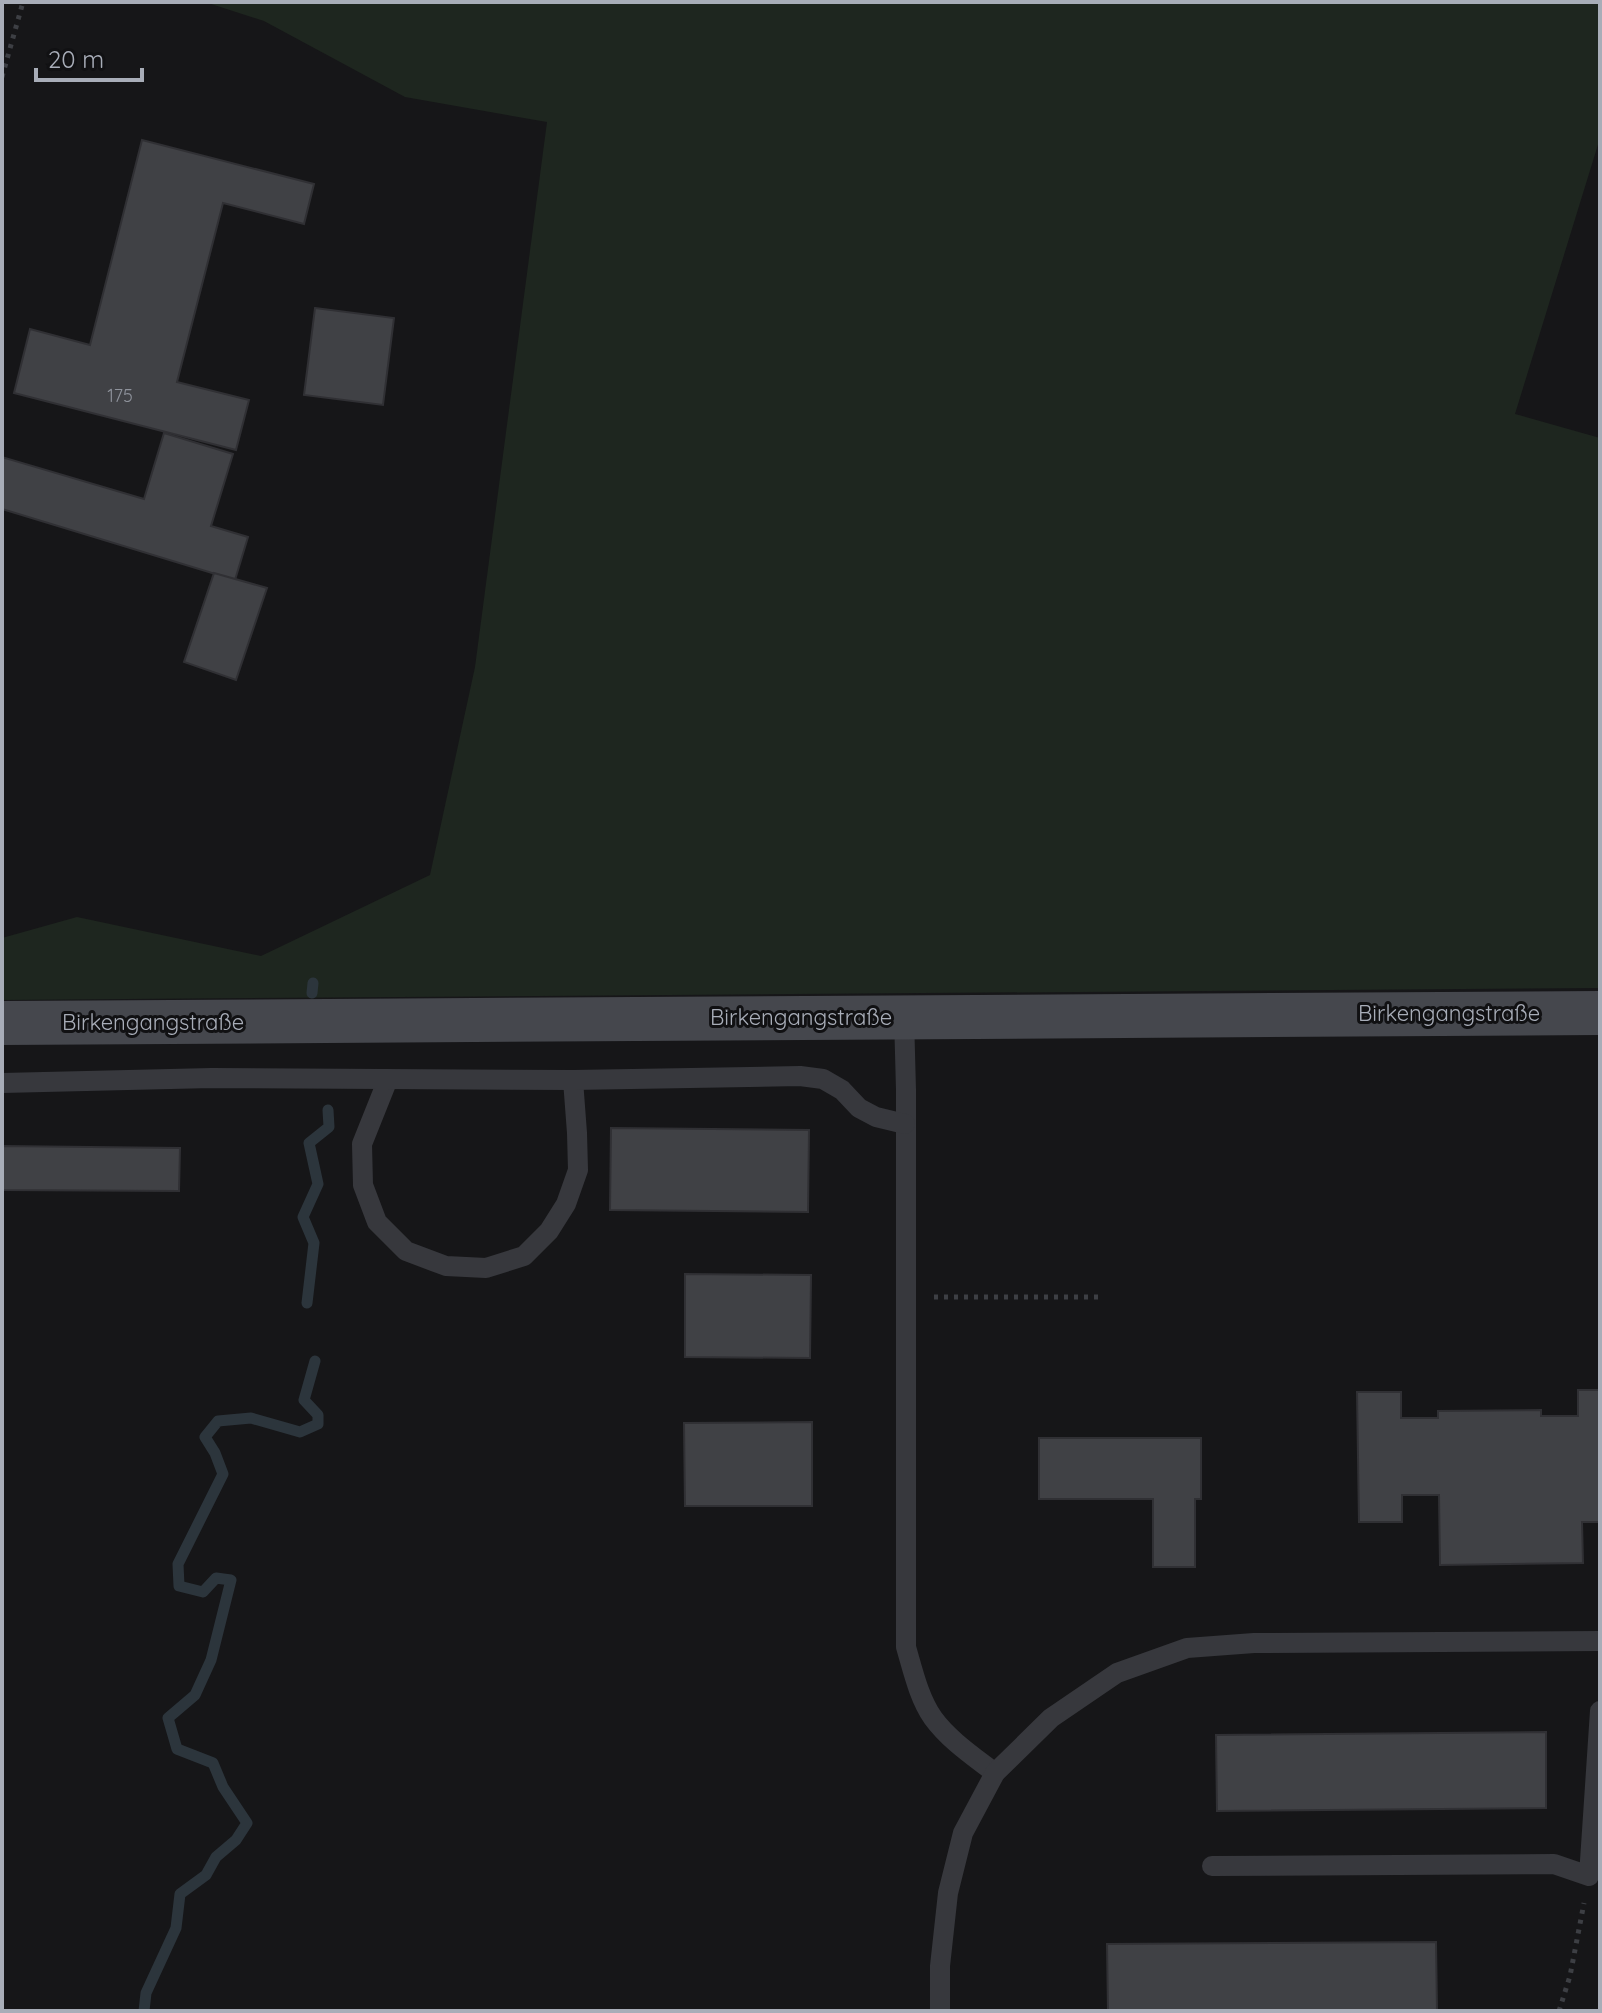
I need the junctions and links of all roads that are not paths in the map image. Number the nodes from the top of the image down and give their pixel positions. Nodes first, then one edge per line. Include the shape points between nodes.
1 (1600, 1013) edge
2 (904, 1016) junction
3 (2, 1023) edge
4 (388, 1079) junction
5 (573, 1080) junction
6 (2, 1083) edge
7 (905, 1124) junction
8 (1600, 1641) edge
9 (1600, 1711) edge
10 (995, 1773) junction
11 (1212, 1866) dead end
12 (940, 2011) edge

1 - 2 street, Birkengangstraße
2 - 3 street, Birkengangstraße
2 - 7 lane
4 - 5 lane
4 - 5 lane via 362,1144 363,1185 377,1222 406,1251 446,1266 486,1268 524,1256 566,1204 578,1170
4 - 6 lane
5 - 7 lane via 823,1079 859,1108
7 - 10 lane via 906,1647 933,1717
8 - 10 lane via 1187,1648 1117,1673 1051,1718
9 - 11 lane via 1589,1876 1554,1864
10 - 12 lane via 963,1833 948,1893

